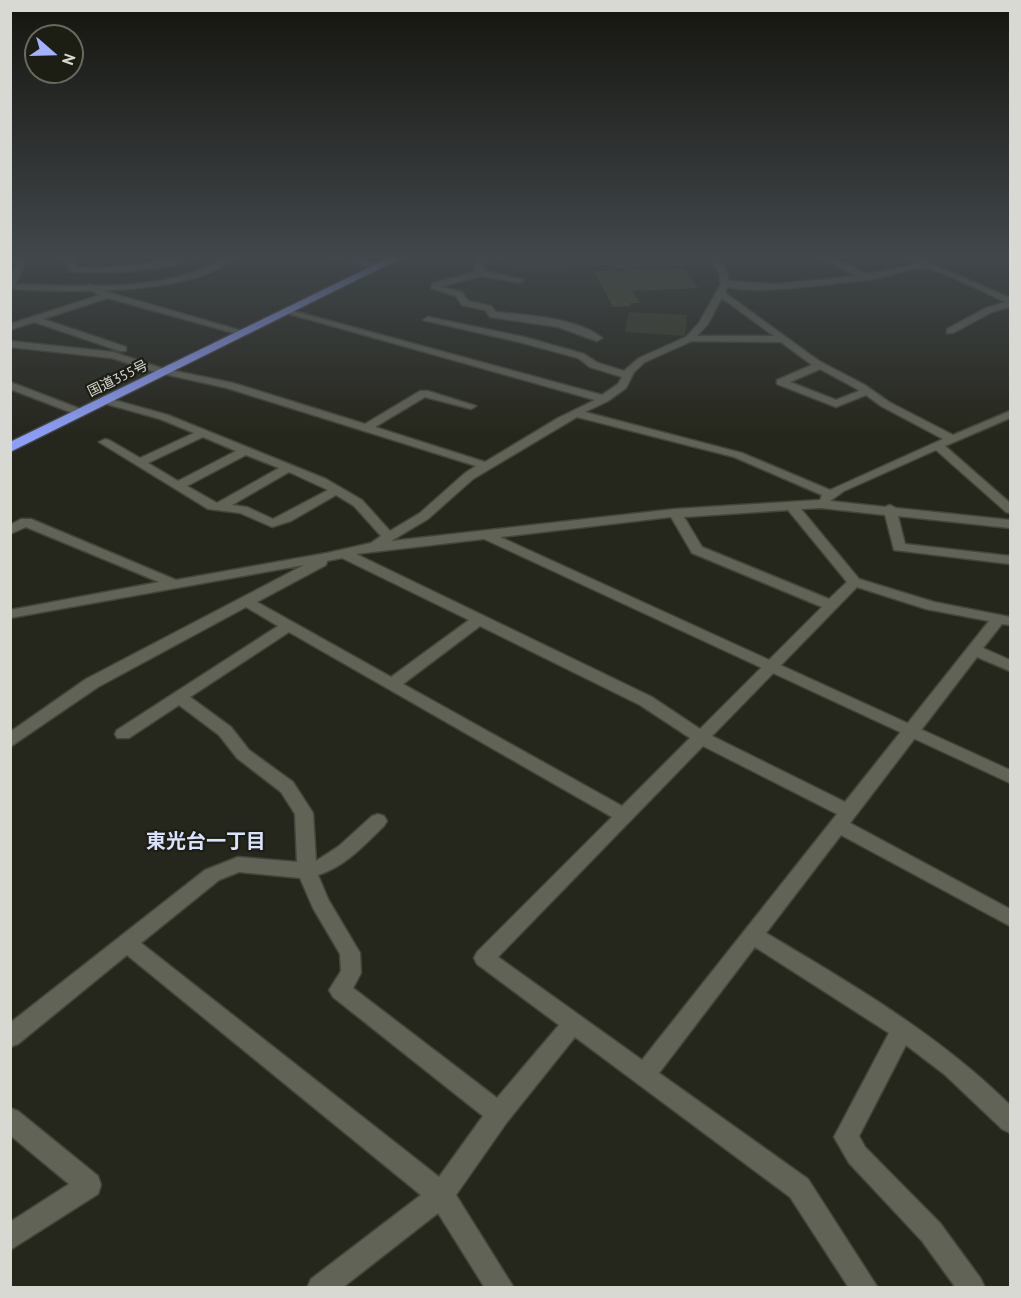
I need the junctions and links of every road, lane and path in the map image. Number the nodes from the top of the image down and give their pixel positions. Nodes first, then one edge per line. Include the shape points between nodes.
1 (41, 317) edge
2 (185, 317) edge
3 (277, 317) edge
4 (313, 317) edge
5 (525, 317) edge
6 (707, 317) edge
7 (757, 317) edge
8 (977, 317) edge
9 (33, 319) junction
10 (428, 320) dead end
11 (11, 326) edge
12 (950, 331) dead end
13 (244, 333) junction
14 (597, 338) dead end
15 (689, 339) junction
16 (784, 339) junction
17 (10, 344) edge
18 (128, 351) dead end
19 (820, 365) junction
20 (167, 371) junction
21 (627, 375) junction
22 (10, 385) edge
23 (867, 391) junction
24 (604, 399) junction
25 (106, 401) junction
26 (471, 406) dead end
27 (82, 413) junction
28 (575, 413) junction
29 (1011, 414) edge
30 (368, 427) junction
31 (202, 433) junction
32 (954, 440) junction
33 (105, 442) dead end
34 (938, 446) junction
35 (10, 448) edge
36 (246, 450) junction
37 (139, 463) junction
38 (487, 466) junction
39 (288, 468) junction
40 (177, 486) junction
41 (337, 490) junction
42 (825, 499) junction
43 (790, 505) junction
44 (219, 507) junction
45 (890, 509) junction
46 (1011, 509) edge
47 (675, 513) junction
48 (1011, 524) edge
49 (10, 530) edge
50 (487, 535) junction
51 (388, 537) junction
52 (372, 547) junction
53 (345, 554) junction
54 (328, 557) junction
55 (1011, 560) edge
56 (854, 582) junction
57 (174, 584) junction
58 (247, 602) junction
59 (830, 605) junction
60 (10, 614) edge
61 (480, 619) junction
62 (1004, 620) edge
63 (289, 626) junction
64 (974, 650) junction
65 (772, 666) junction
66 (1011, 666) edge
67 (392, 684) junction
68 (179, 697) junction
69 (914, 730) junction
70 (123, 734) dead end
71 (700, 736) junction
72 (10, 741) edge
73 (1011, 777) edge
74 (623, 815) junction
75 (844, 819) junction
76 (378, 821) dead end
77 (307, 871) junction
78 (1011, 918) edge
79 (753, 936) junction
80 (126, 943) junction
81 (573, 1024) junction
82 (903, 1028) junction
83 (10, 1037) edge
84 (643, 1076) junction
85 (499, 1114) junction
86 (10, 1119) edge
87 (1011, 1121) edge
88 (441, 1195) junction
89 (10, 1237) edge
90 (320, 1287) edge
91 (501, 1287) edge
92 (865, 1287) edge
93 (972, 1287) edge

1 - 9 street
2 - 13 street
3 - 13 highway, 国道355号
4 - 24 street
5 - 14 street
6 - 15 street
7 - 16 street
8 - 12 street
9 - 11 street
9 - 18 street
10 - 21 street via 521,339 581,356 594,365
13 - 20 highway, 国道355号
15 - 16 street
15 - 21 street via 642,360
16 - 19 street
17 - 20 street via 113,355
19 - 23 street
19 - 23 street via 781,382 836,404
20 - 25 highway, 国道355号
20 - 30 street via 229,385
21 - 24 street via 622,386
22 - 27 street
23 - 32 street
24 - 28 street
25 - 27 highway, 国道355号
25 - 31 street via 165,417
26 - 30 street via 424,393
27 - 35 highway, 国道355号
28 - 38 street
28 - 42 street via 738,455
29 - 32 street
30 - 38 street
31 - 36 street
31 - 37 street
32 - 34 street
33 - 37 street
34 - 42 street
34 - 46 street
36 - 39 street
36 - 40 street
37 - 40 street
38 - 51 street via 453,488 424,516
39 - 41 street
39 - 44 street
40 - 44 street
41 - 44 street via 272,524 243,510
41 - 51 street via 358,503
42 - 43 street
42 - 45 street
43 - 47 street
43 - 56 street
45 - 48 street
45 - 55 street via 900,547
47 - 50 street
47 - 59 street via 697,550
49 - 57 street via 26,522
50 - 52 street
50 - 65 street
51 - 52 street
52 - 53 street
53 - 54 street
53 - 61 street
54 - 57 street
54 - 58 street
56 - 59 street
56 - 62 street via 931,606
57 - 60 street
58 - 63 street
58 - 72 street via 92,683
59 - 65 street
61 - 67 street
61 - 71 street via 646,701
62 - 64 street
63 - 67 street
63 - 68 street
64 - 66 street
64 - 69 street
65 - 69 street
65 - 71 street
67 - 74 street
68 - 70 street
68 - 77 street via 287,787 304,813
69 - 73 street
69 - 75 street
71 - 74 street
71 - 75 street
74 - 81 street via 484,958
75 - 78 street
75 - 79 street
76 - 77 street via 334,860
77 - 80 street via 238,864 212,874
77 - 85 street via 350,953 351,973 340,990
79 - 82 street
79 - 84 street
80 - 83 street
80 - 88 street
81 - 84 street
81 - 85 street
82 - 87 street via 985,1094
82 - 93 street via 846,1137 857,1155 931,1232
84 - 92 street via 799,1188
85 - 88 street
86 - 89 street via 89,1185
88 - 90 street
88 - 91 street

